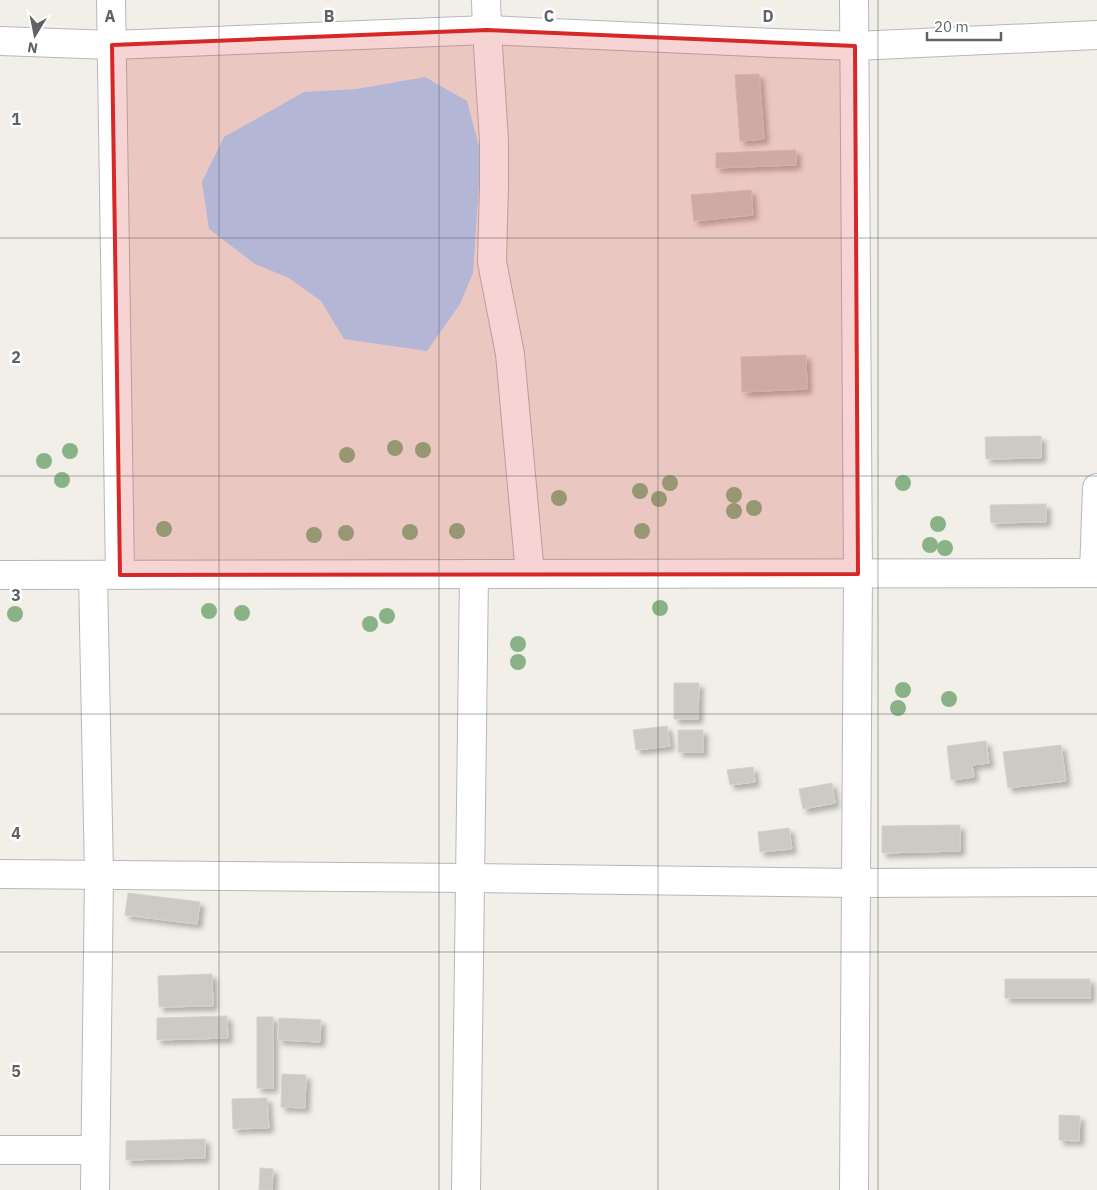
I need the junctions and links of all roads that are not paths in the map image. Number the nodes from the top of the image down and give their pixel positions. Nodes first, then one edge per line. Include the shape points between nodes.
1 (112, 0) edge
2 (486, 0) edge
3 (854, 0) edge
4 (487, 30) junction
5 (1097, 35) edge
6 (0, 41) edge
7 (112, 45) junction
8 (855, 46) junction
9 (1097, 488) edge
10 (1095, 573) edge
11 (474, 574) junction
12 (530, 574) junction
13 (858, 574) junction
14 (0, 575) edge
15 (93, 575) junction
16 (120, 575) junction
17 (0, 874) edge
18 (98, 875) junction
19 (470, 878) junction
20 (1097, 882) edge
21 (856, 883) junction
22 (0, 1150) edge
23 (95, 1150) junction
24 (95, 1190) edge
25 (466, 1190) edge
26 (854, 1190) edge

1 - 7 street
2 - 4 street
3 - 8 street
4 - 7 street
4 - 8 street
4 - 12 street via 494,141 492,262 510,354
5 - 8 street
6 - 7 street
7 - 16 street
8 - 13 street
9 - 10 street
10 - 13 street
11 - 12 street
11 - 16 street
11 - 19 street
12 - 13 street
13 - 21 street
14 - 15 street
15 - 16 street
15 - 18 street
17 - 18 street
18 - 19 street
18 - 23 street
19 - 21 street
19 - 25 street
20 - 21 street
21 - 26 street
22 - 23 street
23 - 24 street

